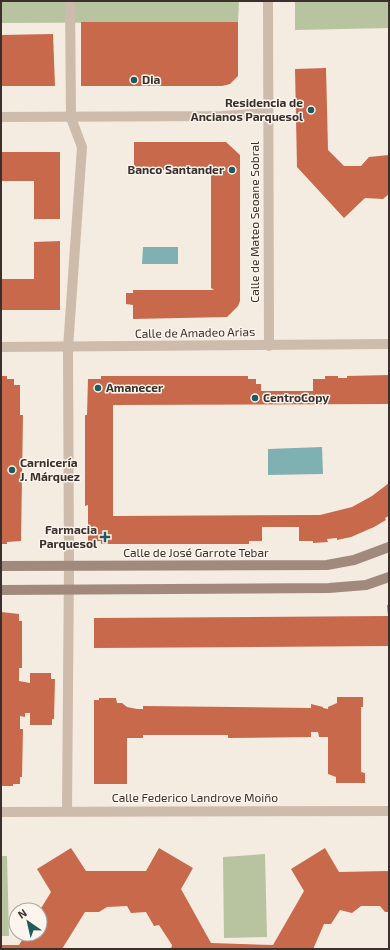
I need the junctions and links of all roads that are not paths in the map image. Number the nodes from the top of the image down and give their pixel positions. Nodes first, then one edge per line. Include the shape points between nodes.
1 (70, 1) edge
2 (268, 1) edge
3 (267, 113) junction
4 (1, 117) edge
5 (71, 118) junction
6 (389, 344) edge
7 (269, 346) junction
8 (1, 347) edge
9 (68, 348) junction
10 (389, 547) edge
11 (1, 566) edge
12 (69, 567) junction
13 (389, 577) edge
14 (1, 590) edge
15 (68, 590) junction
16 (67, 811) junction
17 (389, 811) edge
18 (1, 812) edge

1 - 5 street
2 - 3 street, Calle de Mateo Seoane Sobral
3 - 5 street
3 - 7 street, Calle de Mateo Seoane Sobral
4 - 5 street
5 - 9 street via 82,147
6 - 7 street, Calle de Amadeo Arias
7 - 9 street, Calle de Amadeo Arias
8 - 9 street, Calle de Amadeo Arias
9 - 12 street
10 - 12 street, Calle de José Garrote Tebar via 354,560 327,566
11 - 12 street, Calle de José Garrote Tebar
12 - 15 street
13 - 15 street via 366,585 329,588
14 - 15 street
15 - 16 street
16 - 17 street, Calle Federico Landrove Moiño
16 - 18 street, Calle Federico Landrove Moiño

